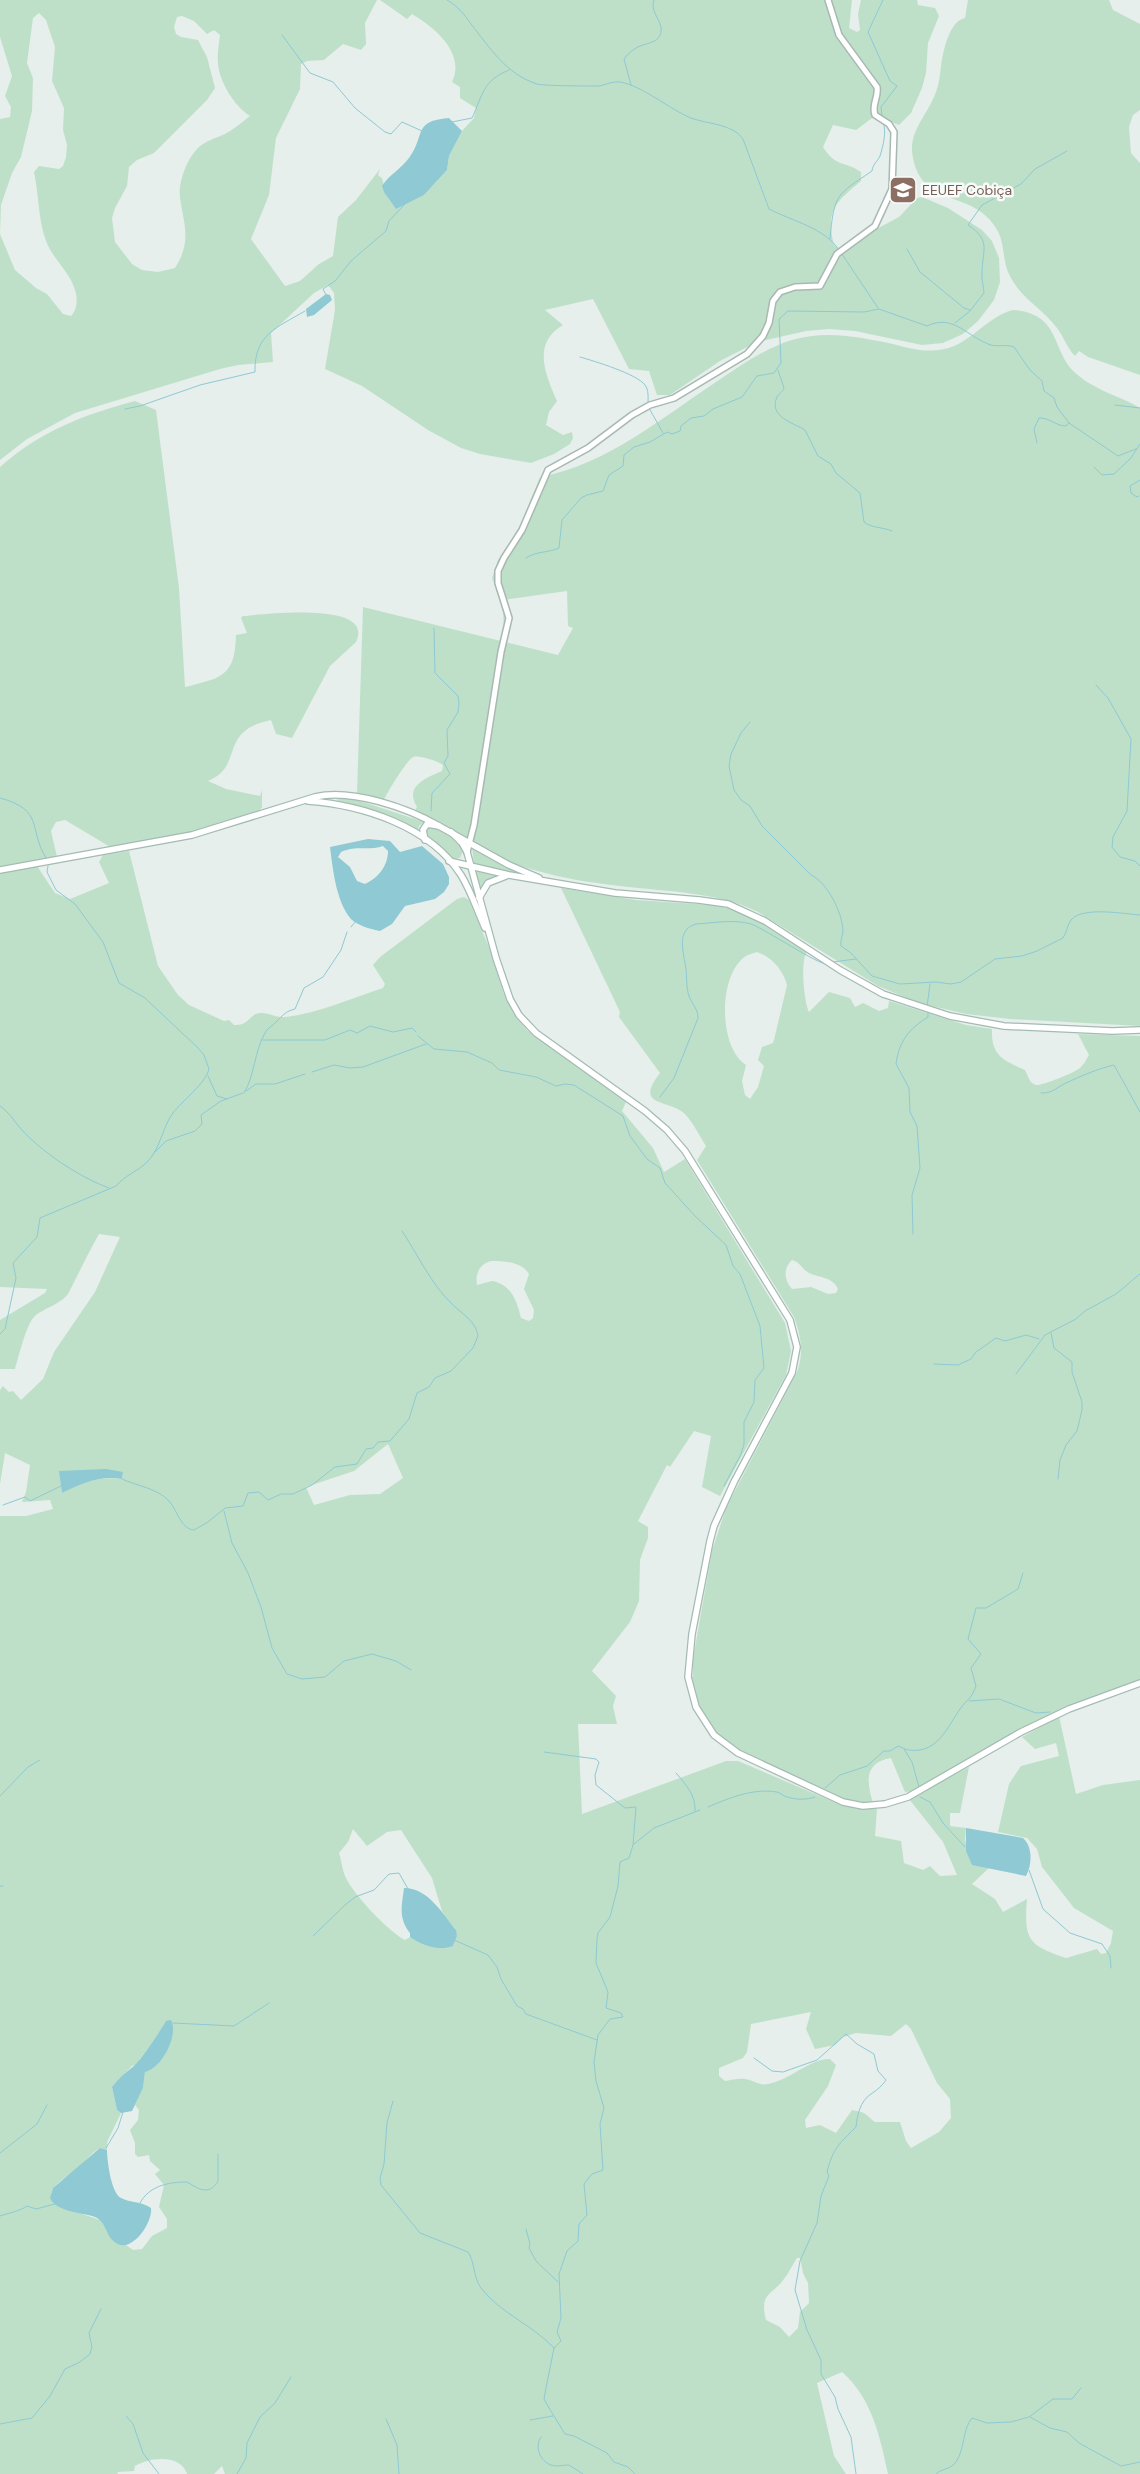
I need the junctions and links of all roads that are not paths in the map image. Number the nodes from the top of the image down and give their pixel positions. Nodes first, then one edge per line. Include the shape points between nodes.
1 (828, 0) edge
2 (338, 794) junction
3 (305, 801) junction
4 (337, 804) junction
5 (439, 826) junction
6 (451, 832) junction
7 (425, 840) junction
8 (469, 842) junction
9 (467, 852) junction
10 (452, 862) junction
11 (469, 867) junction
12 (0, 870) edge
13 (509, 876) junction
14 (551, 882) junction
15 (479, 898) junction
16 (490, 936) junction
17 (1140, 1030) edge
18 (1140, 1683) edge

1 - 8 street via 839,36 878,87 873,105 875,115 890,124 894,132 894,182 888,200 875,226 837,254 820,286 791,288 777,295 763,336 747,354 674,398 650,405 632,415 594,444 548,470 522,530 498,570 498,583 509,618
2 - 3 main road
2 - 4 main road
2 - 5 main road via 427,818
3 - 4 main road
3 - 12 main road via 192,835
4 - 7 main road via 387,819
5 - 6 main road
5 - 7 main road via 426,824 423,830
6 - 8 main road
6 - 9 main road
7 - 10 main road
8 - 9 street
8 - 14 main road via 509,865
9 - 10 main road via 464,859
9 - 11 main road
10 - 11 main road
10 - 16 main road via 462,876
11 - 13 main road
11 - 15 main road
13 - 14 main road
13 - 15 main road via 488,883
14 - 17 main road via 636,896 728,904 765,921 840,970 884,994 950,1016 1004,1026
15 - 16 main road
16 - 18 main road via 518,1015 536,1032 630,1099 677,1141 769,1283 794,1333 796,1356 792,1373 720,1510 710,1541 692,1634 688,1677 696,1707 714,1735 738,1753 843,1802 863,1806 885,1804 908,1798 1021,1732 1069,1709

